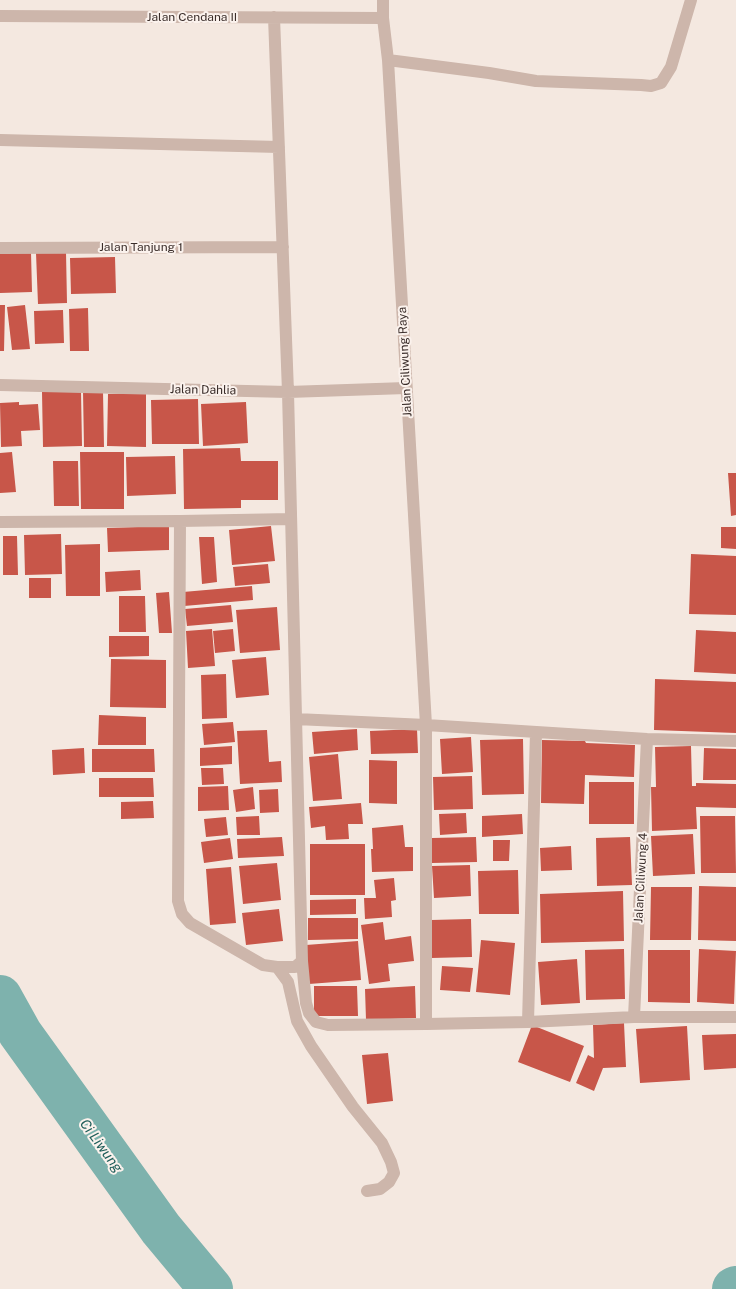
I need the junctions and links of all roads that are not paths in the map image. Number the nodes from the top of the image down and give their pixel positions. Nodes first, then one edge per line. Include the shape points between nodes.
1 (383, 0) edge
2 (691, 0) edge
3 (0, 16) edge
4 (274, 17) junction
5 (383, 18) junction
6 (388, 60) junction
7 (0, 140) edge
8 (279, 147) junction
9 (283, 247) junction
10 (0, 248) edge
11 (0, 385) edge
12 (406, 388) junction
13 (288, 392) junction
14 (291, 519) junction
15 (180, 521) junction
16 (0, 522) edge
17 (296, 719) junction
18 (426, 724) junction
19 (536, 732) junction
20 (647, 739) junction
21 (736, 741) edge
22 (302, 961) junction
23 (276, 967) junction
24 (634, 1017) junction
25 (736, 1017) edge
26 (528, 1022) junction
27 (426, 1024) junction
28 (366, 1191) dead end

1 - 5 street, Jalan Ciliwung Raya
2 - 6 street via 670,67 661,83 651,86 536,81
3 - 4 street, Jalan Cendana II
4 - 5 street, Jalan Cendana II
4 - 8 street
5 - 6 street, Jalan Ciliwung Raya
6 - 12 street, Jalan Ciliwung Raya
7 - 8 street
8 - 9 street
9 - 10 street, Jalan Tanjung 1
9 - 13 street
11 - 13 street, Jalan Dahlia
12 - 13 street, Jalan Dahlia
12 - 18 street, Jalan Ciliwung Raya
13 - 14 street
14 - 15 street
14 - 17 street
15 - 16 street
15 - 23 street via 178,901 182,914 190,923 262,965
17 - 18 street
17 - 22 street
18 - 19 street
18 - 27 street, Jalan Ciliwung Raya
19 - 20 street
19 - 26 street
20 - 21 street
20 - 24 street, Jalan Ciliwung 4
22 - 23 street via 296,967
22 - 27 street via 306,1003 316,1022 328,1025
23 - 28 street via 288,982 297,1021 311,1046 382,1143 392,1162 394,1173 389,1182 380,1189
24 - 25 street
24 - 26 street
26 - 27 street

